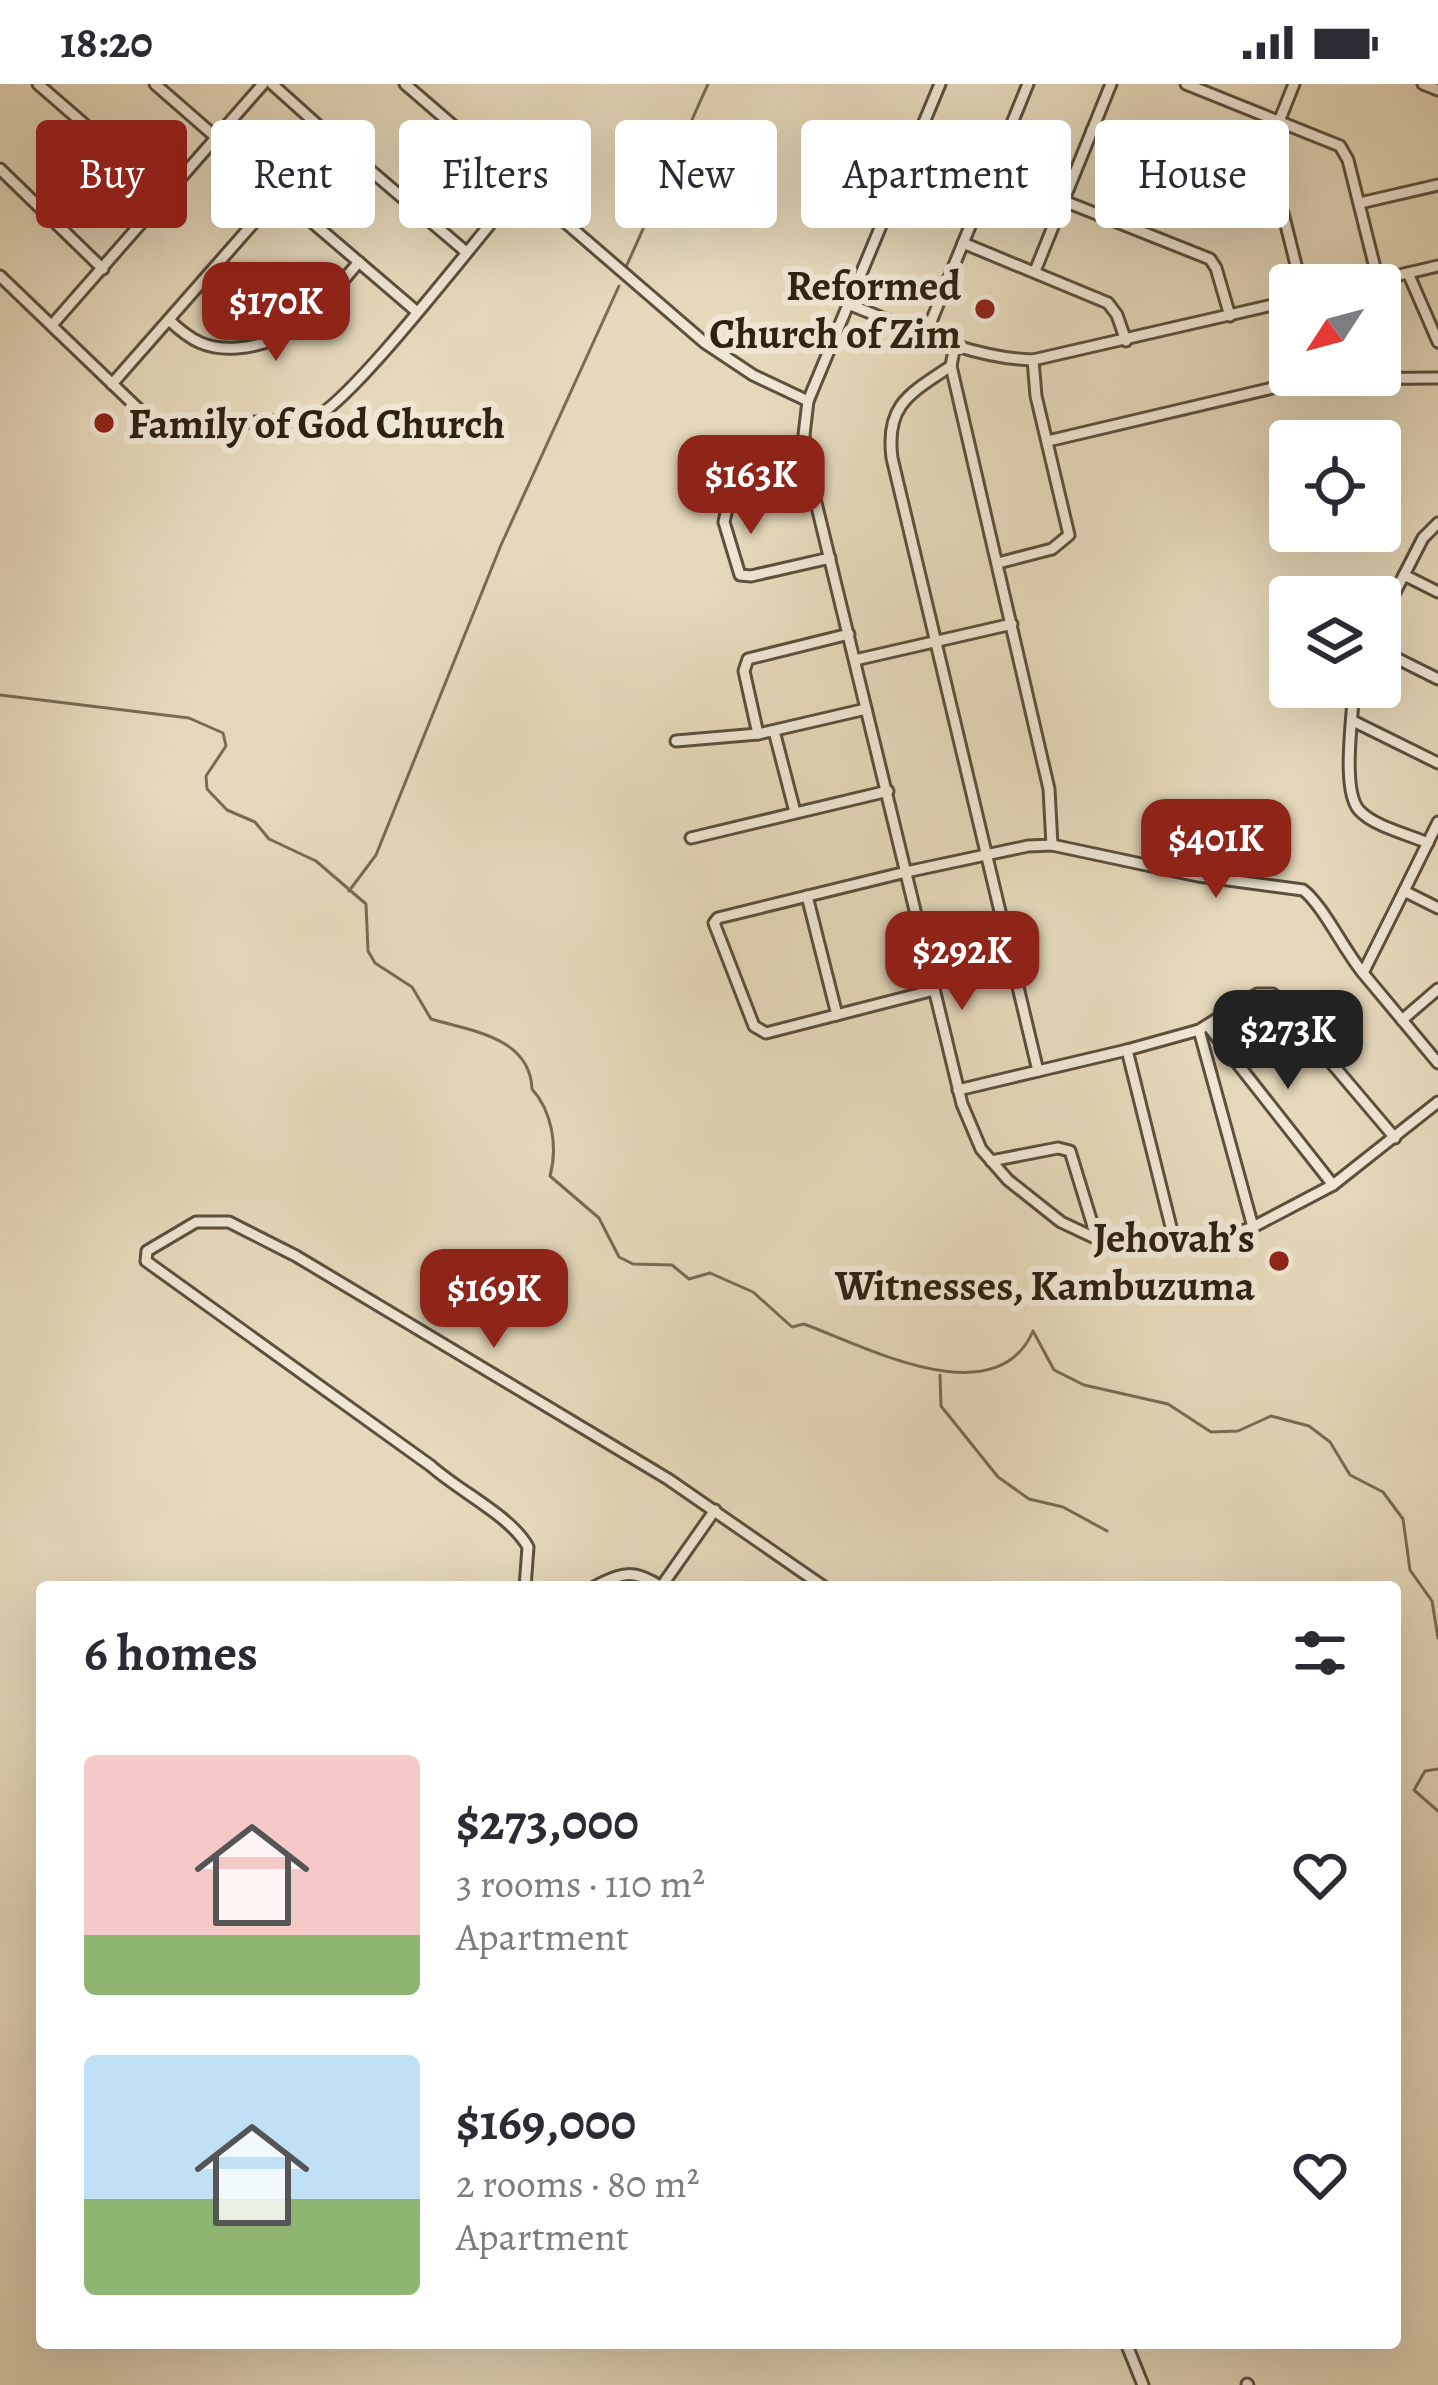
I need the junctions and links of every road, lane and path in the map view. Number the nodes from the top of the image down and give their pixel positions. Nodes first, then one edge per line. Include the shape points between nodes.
1 (38, 84) edge
2 (155, 84) edge
3 (267, 84) edge
4 (405, 84) edge
5 (940, 84) edge
6 (1028, 84) edge
7 (1111, 84) edge
8 (1186, 84) edge
9 (1294, 84) edge
10 (1423, 84) edge
11 (1438, 90) edge
12 (1280, 119) junction
13 (79, 120) edge
14 (235, 120) edge
15 (311, 120) edge
16 (446, 120) edge
17 (1092, 130) junction
18 (211, 133) edge
19 (211, 147) edge
20 (0, 169) edge
21 (375, 173) edge
22 (187, 174) edge
23 (1071, 183) edge
24 (1438, 184) edge
25 (1360, 203) junction
26 (1071, 204) edge
27 (139, 228) edge
28 (249, 228) edge
29 (318, 228) edge
30 (485, 228) edge
31 (570, 228) edge
32 (1053, 228) edge
33 (963, 243) junction
34 (465, 250) junction
35 (359, 262) junction
36 (1296, 264) edge
37 (1374, 264) edge
38 (1438, 266) edge
39 (103, 269) junction
40 (1035, 272) junction
41 (1408, 273) junction
42 (1401, 275) edge
43 (0, 276) edge
44 (848, 304) junction
45 (1269, 306) edge
46 (416, 311) junction
47 (1231, 316) junction
48 (169, 320) junction
49 (52, 325) junction
50 (926, 334) junction
51 (1126, 341) junction
52 (1438, 342) edge
53 (956, 345) junction
54 (1033, 360) junction
55 (951, 366) junction
56 (1438, 378) edge
57 (112, 384) junction
58 (808, 401) junction
59 (1048, 441) junction
60 (811, 482) junction
61 (1438, 523) edge
62 (830, 558) junction
63 (998, 563) junction
64 (1404, 574) junction
65 (1401, 580) edge
66 (1438, 592) edge
67 (1012, 624) junction
68 (848, 634) junction
69 (937, 642) junction
70 (855, 660) junction
71 (1401, 660) edge
72 (1438, 679) edge
73 (1353, 708) edge
74 (866, 709) junction
75 (1353, 721) junction
76 (774, 731) junction
77 (758, 734) junction
78 (676, 741) dead end
79 (1438, 763) edge
80 (887, 791) junction
81 (795, 812) junction
82 (1438, 822) edge
83 (691, 838) dead end
84 (1427, 843) junction
85 (1052, 845) junction
86 (988, 854) junction
87 (906, 872) junction
88 (1405, 891) junction
89 (807, 896) junction
90 (1438, 908) edge
91 (1363, 973) junction
92 (1438, 989) edge
93 (934, 991) junction
94 (837, 1015) junction
95 (1402, 1020) junction
96 (1203, 1028) junction
97 (1127, 1050) junction
98 (1438, 1063) edge
99 (1038, 1071) junction
100 (958, 1090) junction
101 (1438, 1102) edge
102 (1395, 1138) junction
103 (991, 1161) junction
104 (1334, 1185) junction
105 (1252, 1226) junction
106 (1097, 1238) junction
107 (1176, 1247) junction
108 (715, 1510) junction
109 (525, 1581) edge
110 (608, 1581) edge
111 (652, 1581) edge
112 (665, 1581) edge
113 (816, 1581) edge
114 (1128, 2349) edge
115 (1143, 2385) edge

1 - 13 street
2 - 18 street
3 - 14 street
3 - 15 street
4 - 16 street
5 - 44 street
6 - 33 street
7 - 17 street
8 - 12 street
9 - 12 street
10 - 11 street
12 - 25 street via 1340,146
17 - 23 street
17 - 36 street via 1274,200
19 - 22 street
20 - 39 street
21 - 34 street
24 - 25 street
25 - 37 street
26 - 47 street via 1210,259
27 - 39 street
28 - 48 street
29 - 35 street
30 - 34 street
31 - 58 street via 705,343
32 - 40 street
33 - 40 street
33 - 50 street
34 - 46 street
35 - 46 street
35 - 48 street via 282,339 208,347
38 - 41 street
39 - 49 street
40 - 51 street via 1108,303
41 - 42 street
41 - 52 street
43 - 49 street
44 - 50 street
44 - 58 street
45 - 47 street
46 - 57 street via 336,405 311,419 161,427
47 - 51 street
48 - 57 street
49 - 57 street
50 - 53 street
51 - 54 street
53 - 54 street
53 - 55 street
54 - 59 street
55 - 63 street
55 - 69 street via 905,399 891,432
56 - 59 street via 1311,380
58 - 60 street
59 - 63 street via 1069,535 1052,549
60 - 62 street
60 - 62 street via 728,504 724,522 740,575
61 - 64 street
62 - 68 street
63 - 67 street
64 - 65 street
64 - 66 street
67 - 69 street
67 - 85 street via 1049,789
68 - 70 street
68 - 77 street via 748,659
69 - 70 street
69 - 86 street
70 - 74 street
71 - 72 street
73 - 75 street
74 - 76 street
74 - 80 street
75 - 79 street
75 - 84 street via 1356,807
76 - 77 street
76 - 81 street
77 - 78 street
80 - 81 street
80 - 87 street
81 - 83 street
82 - 84 street
84 - 88 street
85 - 86 street
85 - 91 street via 1303,890
86 - 87 street
86 - 99 street
87 - 89 street
87 - 93 street
88 - 90 street
88 - 91 street
89 - 94 street
89 - 94 street via 714,923 754,1026 766,1033
91 - 95 street
92 - 95 street
93 - 94 street
93 - 100 street
95 - 98 street
96 - 97 street
96 - 102 street via 1257,994 1274,994
96 - 104 street
96 - 105 street
97 - 99 street
97 - 107 street
99 - 100 street
100 - 103 street
101 - 102 street
102 - 104 street
103 - 106 street via 1045,1211
103 - 106 street via 1070,1151
104 - 105 street
105 - 107 street via 1214,1243
106 - 107 street
108 - 109 street via 229,1222 196,1222 147,1251 146,1261 508,1521 528,1547
108 - 112 street
108 - 113 street
110 - 111 street via 628,1572
114 - 115 street

